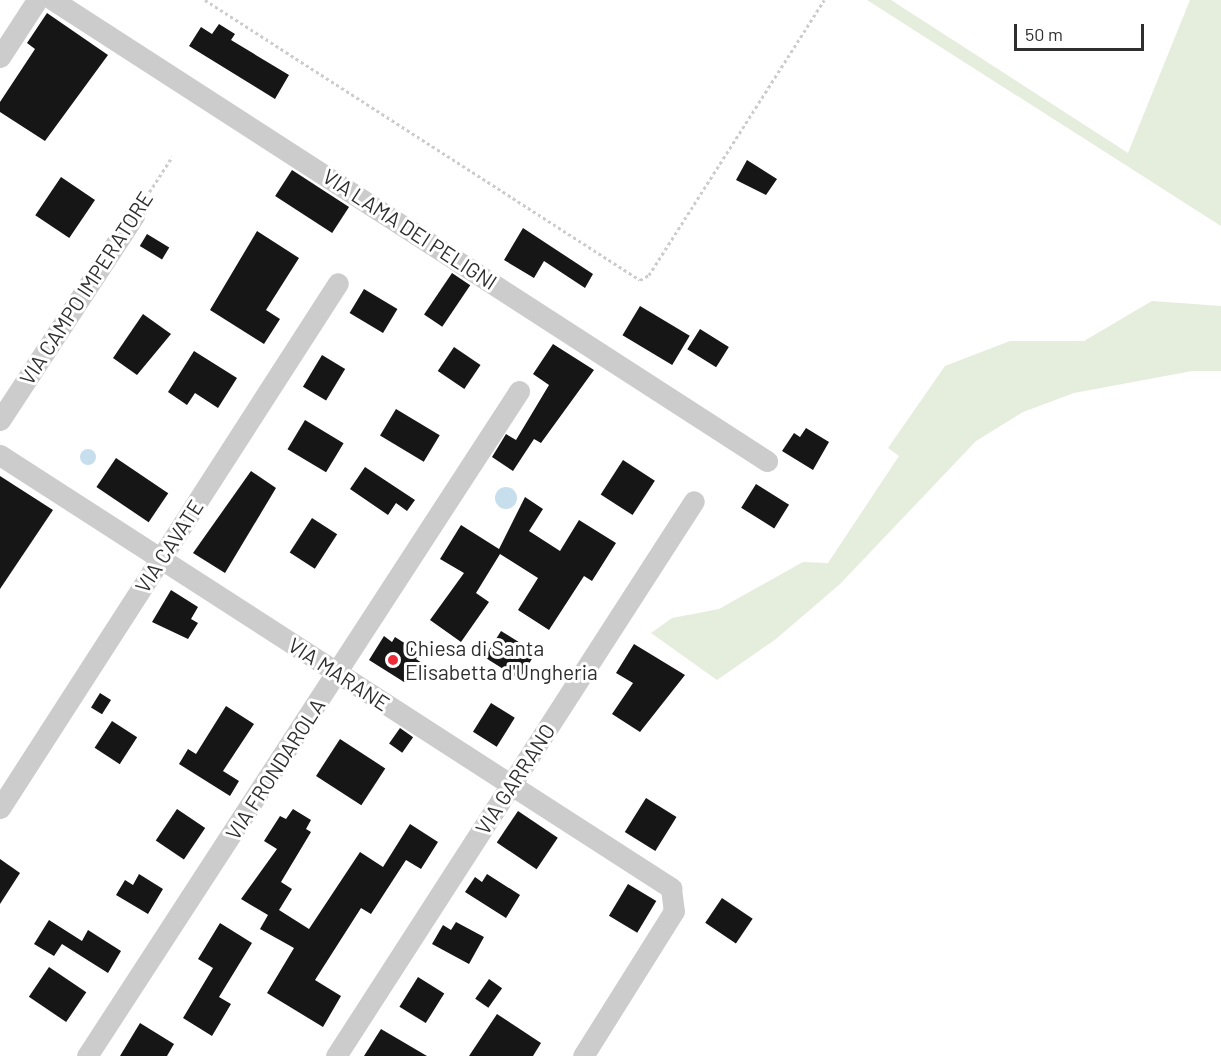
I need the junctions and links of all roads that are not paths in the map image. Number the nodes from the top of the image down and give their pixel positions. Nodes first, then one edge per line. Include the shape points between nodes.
1 (37, 0) edge
2 (53, 0) edge
3 (0, 57) edge
4 (134, 216) road end
5 (338, 283) dead end
6 (519, 391) dead end
7 (0, 420) edge
8 (0, 455) edge
9 (767, 460) dead end
10 (694, 501) dead end
11 (162, 558) junction
12 (337, 673) junction
13 (511, 785) junction
14 (0, 808) edge
15 (87, 1056) edge
16 (336, 1056) edge
17 (583, 1056) edge

1 - 3 street
2 - 9 street, VIA LAMA DEI PELIGNI
4 - 7 street, VIA CAMPO IMPERATORE
5 - 11 street, VIA CAVATE
6 - 12 street, VIA FRONDAROLA
8 - 11 street, VIA MARANE
10 - 13 street, VIA GARRANO
11 - 12 street, VIA MARANE
11 - 14 street, VIA CAVATE
12 - 13 street, VIA MARANE
12 - 15 street, VIA FRONDAROLA
13 - 16 street, VIA GARRANO
13 - 17 street, VIA MARANE via 667,884 676,896 674,911

